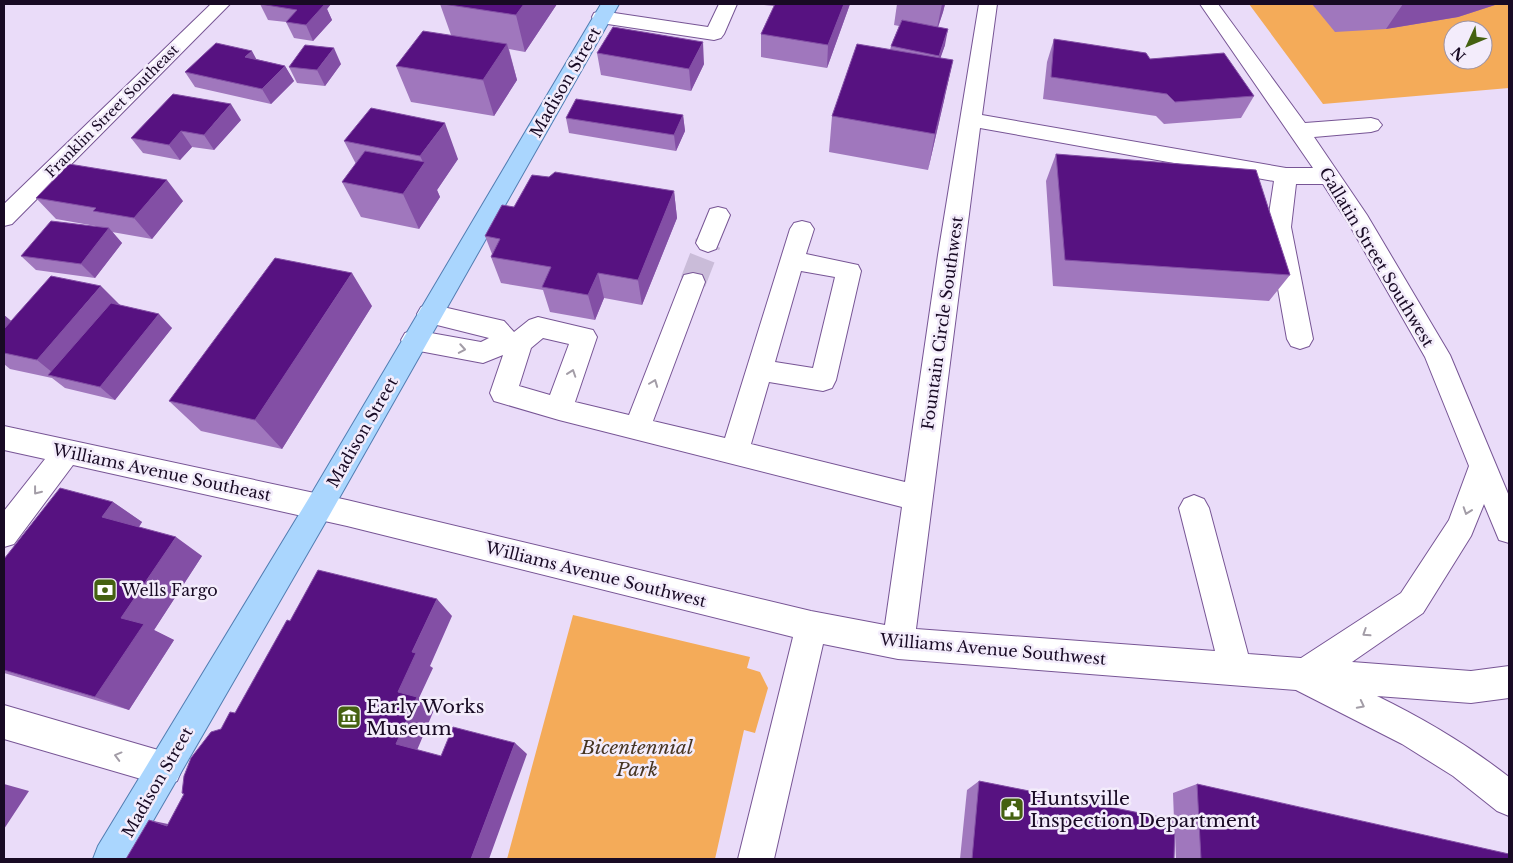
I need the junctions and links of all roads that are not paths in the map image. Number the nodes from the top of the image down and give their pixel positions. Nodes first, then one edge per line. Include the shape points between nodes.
1 (221, 4) edge
2 (728, 4) edge
3 (988, 4) edge
4 (1209, 4) edge
5 (606, 11) edge
6 (971, 120) junction
7 (1372, 125) dead end
8 (1299, 131) junction
9 (1286, 176) junction
10 (1329, 176) junction
11 (718, 215) dead end
12 (4, 218) edge
13 (802, 230) dead end
14 (708, 243) tunnel mouth
15 (793, 260) junction
16 (693, 282) tunnel mouth
17 (430, 314) junction
18 (1300, 339) dead end
19 (414, 340) junction
20 (513, 342) junction
21 (759, 370) junction
22 (559, 409) junction
23 (637, 428) junction
24 (4, 438) edge
25 (67, 452) junction
26 (734, 452) junction
27 (1483, 465) junction
28 (918, 498) junction
29 (319, 507) junction
30 (1194, 508) dead end
31 (1509, 530) edge
32 (4, 534) edge
33 (811, 626) junction
34 (898, 643) junction
35 (1236, 670) junction
36 (1302, 676) junction
37 (1509, 682) edge
38 (1471, 687) junction
39 (1509, 702) edge
40 (4, 722) edge
41 (165, 769) junction
42 (1509, 799) edge
43 (112, 859) edge
44 (756, 859) edge

1 - 12 street, Franklin Street Southeast
2 - 5 street via 714,34
3 - 6 street, Fountain Circle Southwest
4 - 8 street, Gallatin Street Southwest
5 - 17 main road, Madison Street
6 - 9 street
6 - 28 street, Fountain Circle Southwest
7 - 8 street
8 - 10 street, Gallatin Street Southwest
9 - 10 street
9 - 18 street via 1279,227
10 - 27 street, Gallatin Street Southwest via 1437,355
11 - 14 street
13 - 15 street
15 - 21 street
15 - 21 street via 849,271 823,380
23 -> 16 street
17 - 19 main road, Madison Street
17 - 20 street via 495,328
19 -> 20 street via 482,353
19 - 29 main road, Madison Street
20 - 22 street via 503,393
22 -> 20 street via 584,337 538,327
21 - 26 street
22 - 23 street
23 - 26 street
24 - 25 street, Williams Avenue Southeast
25 - 29 street, Williams Avenue Southeast
25 -> 32 street
26 - 28 street
27 - 31 street, Gallatin Street Southwest
27 -> 36 street via 1461,527 1412,603
28 - 34 street, Fountain Circle Southwest
29 - 33 street, Williams Avenue Southwest
29 - 41 main road, Madison Street
30 - 35 street
33 - 34 street, Williams Avenue Southwest
33 - 44 street
34 - 35 street, Williams Avenue Southwest
35 - 36 street, Williams Avenue Southwest
36 - 38 street, Williams Avenue Southwest
36 -> 42 street via 1414,732 1465,764
37 - 38 street, Williams Avenue Southwest
38 - 39 street, Williams Avenue Southwest
41 -> 40 street
41 - 43 main road, Madison Street

